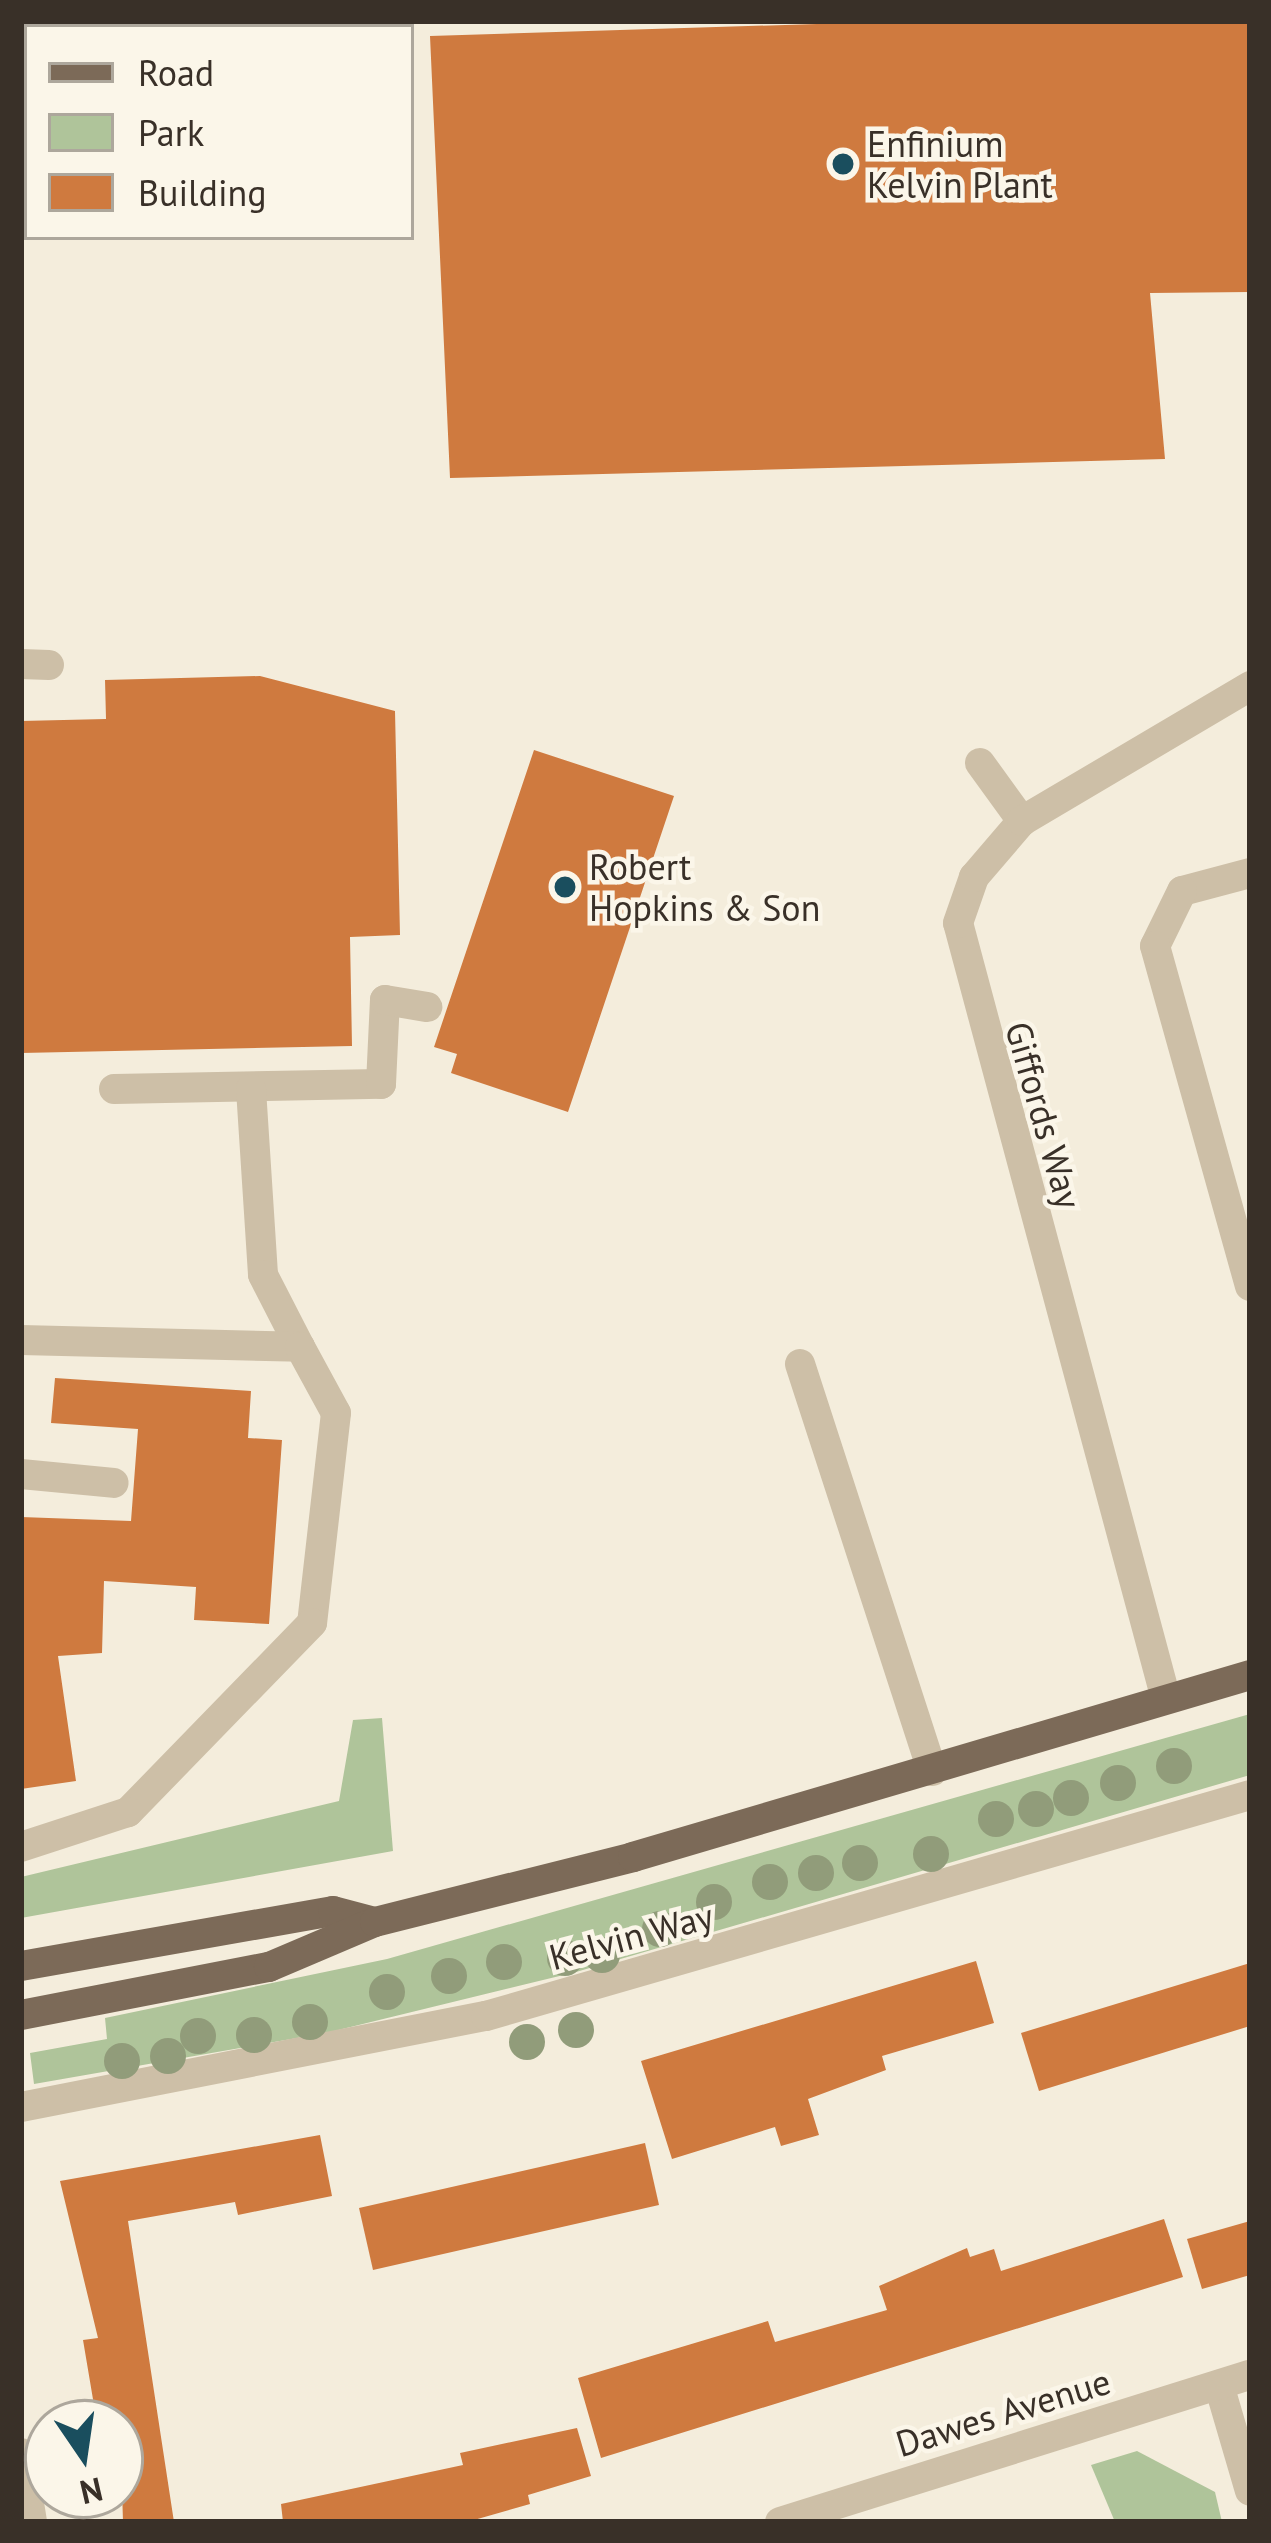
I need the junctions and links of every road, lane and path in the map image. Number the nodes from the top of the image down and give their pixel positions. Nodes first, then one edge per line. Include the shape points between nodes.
1 (1250, 686) edge
2 (980, 763) dead end
3 (1022, 820) junction
4 (1250, 872) edge
5 (427, 1006) dead end
6 (114, 1089) dead end
7 (251, 1089) junction
8 (1250, 1286) edge
9 (21, 1340) edge
10 (300, 1347) junction
11 (800, 1364) dead end
12 (21, 1474) edge
13 (114, 1483) dead end
14 (1250, 1675) edge
15 (1166, 1700) junction
16 (932, 1771) junction
17 (1250, 1795) edge
18 (21, 1847) edge
19 (375, 1922) junction
20 (21, 1966) edge
21 (21, 2015) edge
22 (21, 2107) edge
23 (1250, 2375) edge
24 (1219, 2385) junction
25 (21, 2453) edge
26 (1250, 2491) edge
27 (32, 2522) edge
28 (780, 2522) edge

1 - 3 street, Giffords Way
2 - 3 street
3 - 15 street, Giffords Way via 974,877 958,923 963,968
4 - 8 street via 1182,891 1155,946
5 - 7 street via 385,1000 381,1084
6 - 7 street
7 - 10 street via 262,1275
9 - 10 street
10 - 18 street via 336,1413 312,1623 128,1812
11 - 16 street
12 - 13 street
14 - 15 main road, Kelvin Way
15 - 16 main road, Kelvin Way
16 - 19 main road, Kelvin Way
17 - 22 street, Kelvin Way via 486,2017
19 - 20 main road, Kelvin Way via 333,1911
19 - 21 main road, Kelvin Way via 269,1966
23 - 24 street, Dawes Avenue
24 - 26 street
24 - 28 street, Dawes Avenue
25 - 27 street

